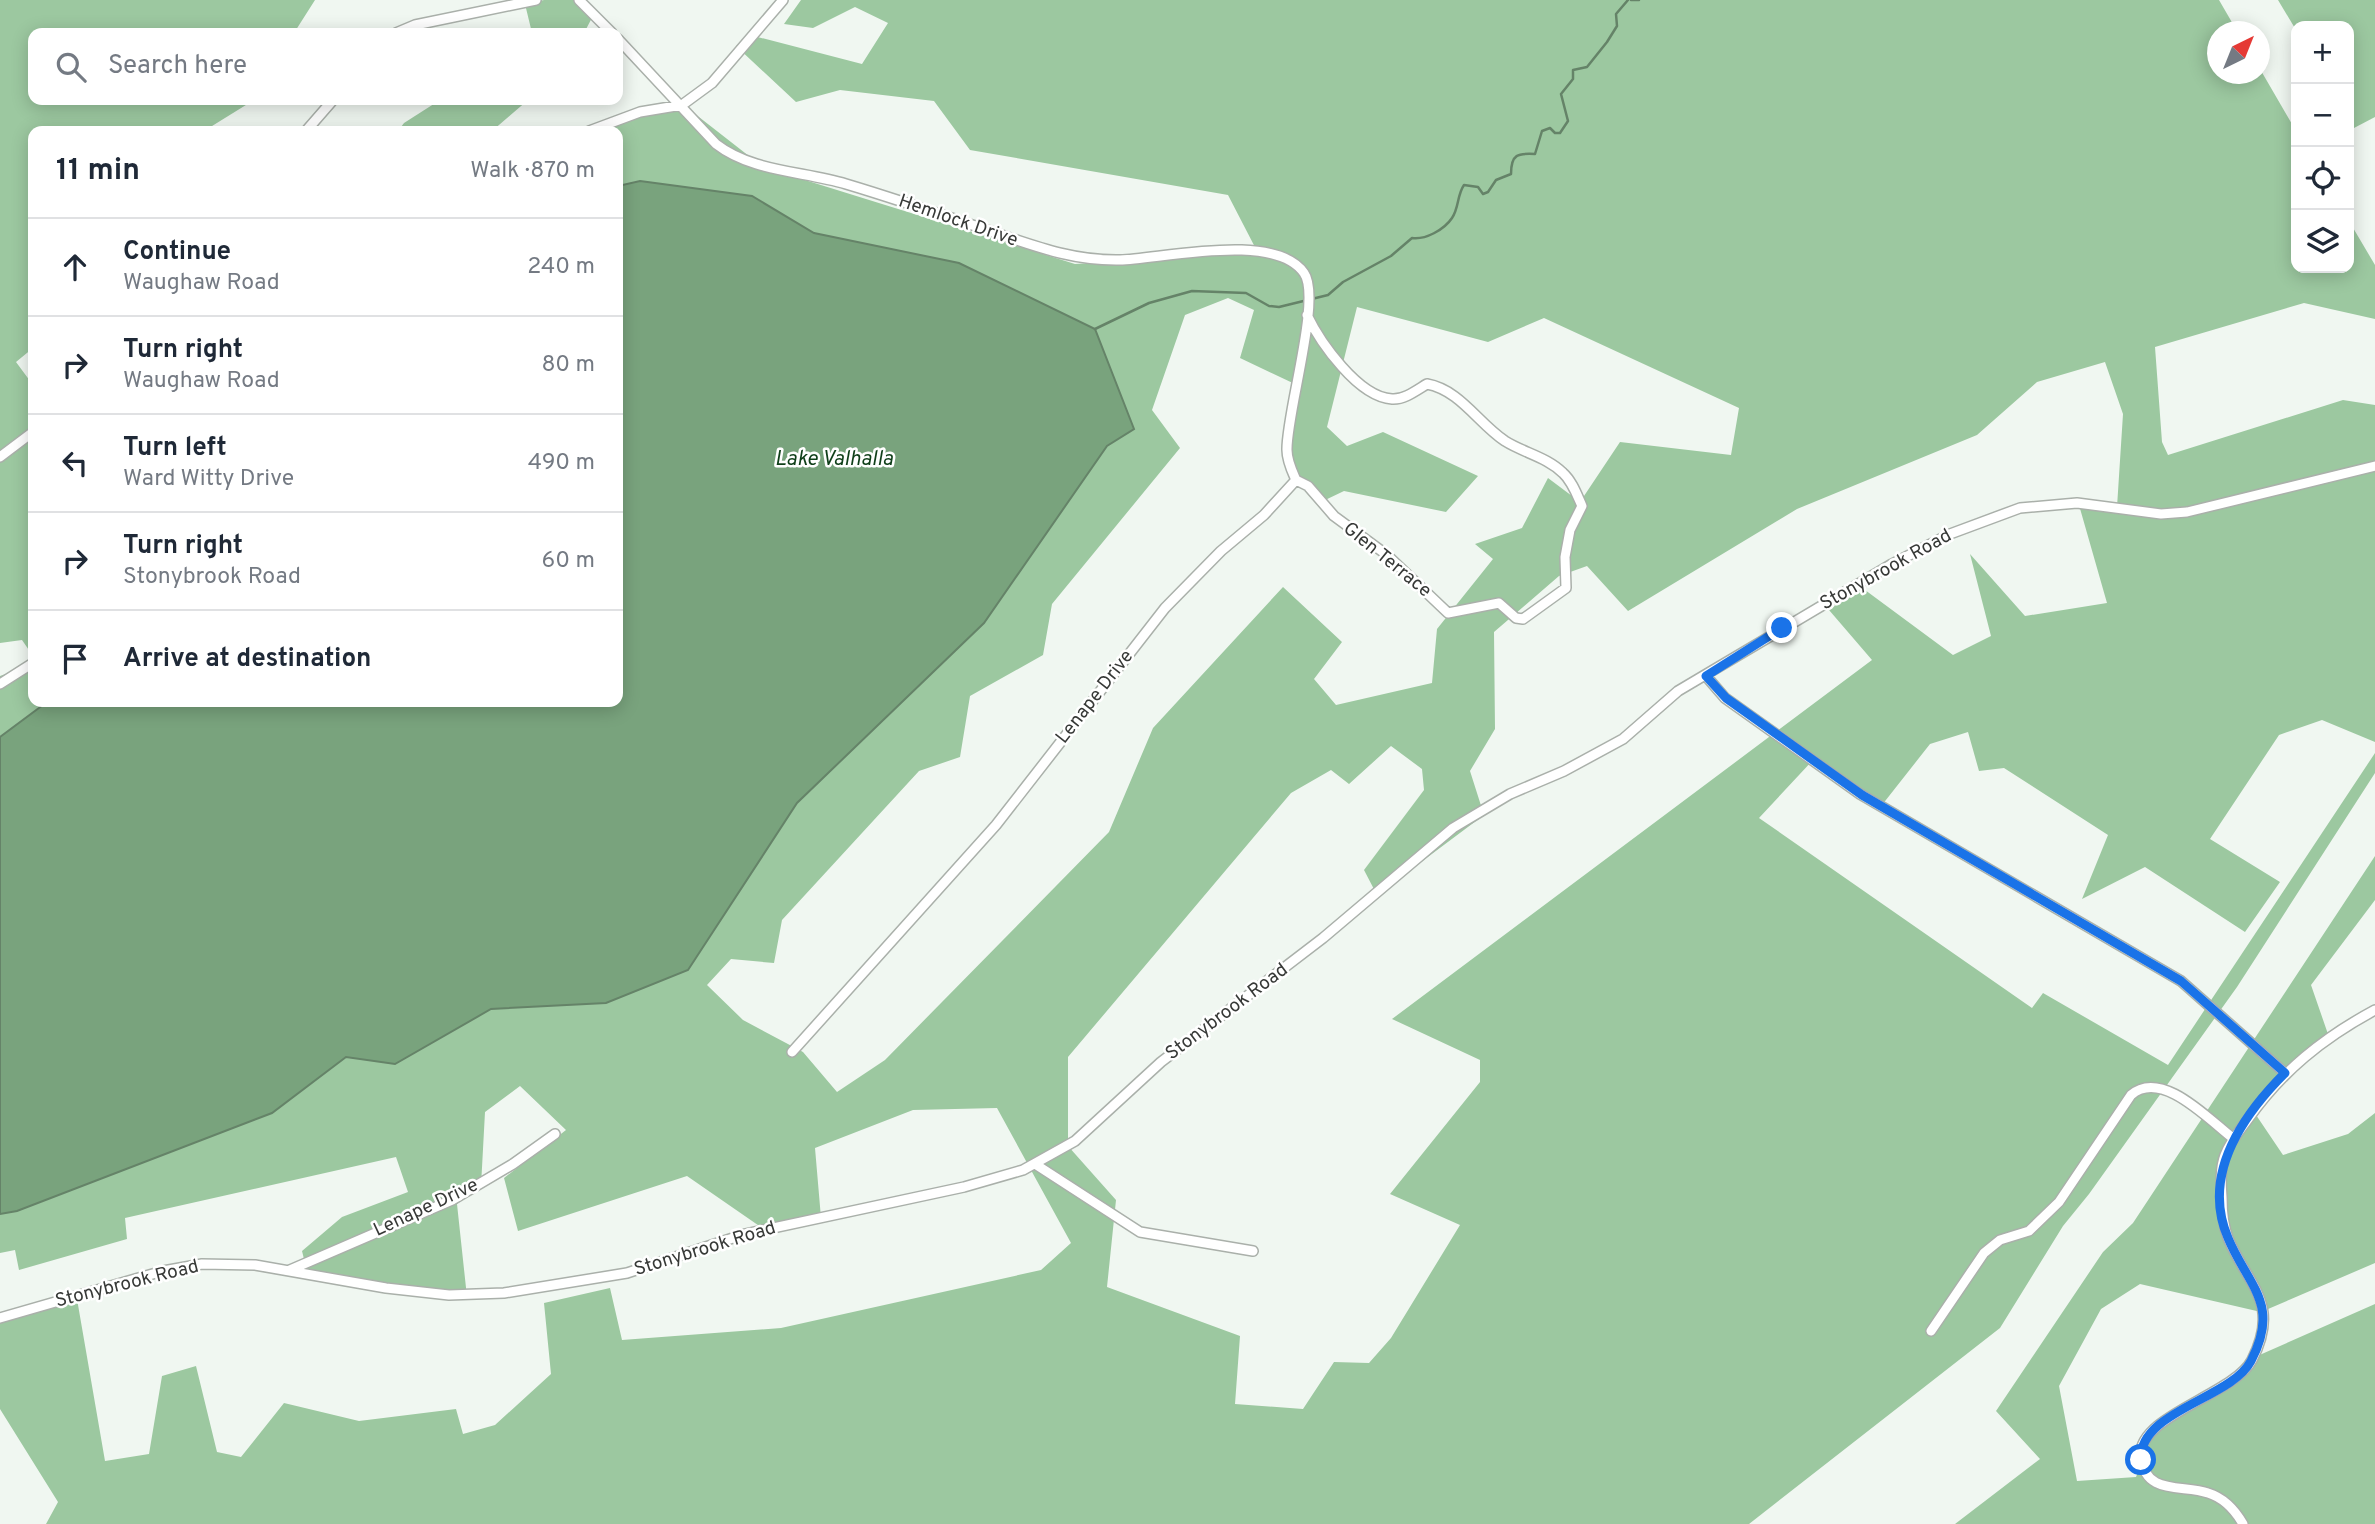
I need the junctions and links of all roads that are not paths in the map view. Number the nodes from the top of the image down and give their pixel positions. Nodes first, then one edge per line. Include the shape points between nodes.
1 (536, 0) edge
2 (579, 0) edge
3 (783, 0) edge
4 (408, 28) edge
5 (607, 28) edge
6 (623, 43) edge
7 (329, 105) edge
8 (682, 105) junction
9 (310, 126) edge
10 (602, 126) edge
11 (1307, 313) junction
12 (28, 436) edge
13 (0, 457) edge
14 (2375, 466) edge
15 (1296, 480) junction
16 (28, 666) edge
17 (1706, 676) junction
18 (0, 684) edge
19 (2375, 1010) edge
20 (792, 1052) dead end
21 (2285, 1073) junction
22 (555, 1134) dead end
23 (2234, 1139) junction
24 (1035, 1164) junction
25 (1253, 1251) dead end
26 (290, 1270) junction
27 (0, 1318) edge
28 (1931, 1331) dead end
29 (2243, 1524) edge

1 - 4 street
2 - 5 street
3 - 8 street via 712,83
6 - 8 street, Hemlock Drive
7 - 9 street
8 - 10 street via 640,112
8 - 11 street, Hemlock Drive via 733,158 845,184 1047,252 1121,260 1194,251 1241,251 1289,261 1308,280
11 - 15 street via 1287,452
11 - 15 street, Glen Terrace via 1333,357 1372,390 1391,400 1427,384 1441,386 1501,439 1564,474 1582,506 1570,530 1566,588 1523,619 1499,603 1448,613
12 - 13 street
14 - 17 street, Stonybrook Road via 2187,512 2161,514 2077,503 2020,508 1950,534 1892,564
15 - 20 street, Lenape Drive via 1165,608 996,825
16 - 18 street
17 - 21 street via 1726,698 1862,795 2181,981
17 - 24 street, Stonybrook Road via 1667,699 1623,739 1510,794 1453,828 1332,931 1171,1055 1090,1129
19 - 21 street via 2304,1055
21 - 23 street
22 - 26 street, Lenape Drive via 452,1200
23 - 28 street via 2182,1099 2150,1086 2139,1088 2059,1202 2029,1231 2000,1240 1984,1252
23 - 29 street via 2221,1175 2222,1217 2228,1238 2262,1300 2262,1331 2241,1377 2162,1423 2144,1440 2141,1453 2154,1482 2213,1494 2234,1510
24 - 25 street via 1140,1232
24 - 26 street, Stonybrook Road via 987,1182 745,1234 627,1273 504,1293 449,1295
26 - 27 street, Stonybrook Road via 228,1264 183,1266

